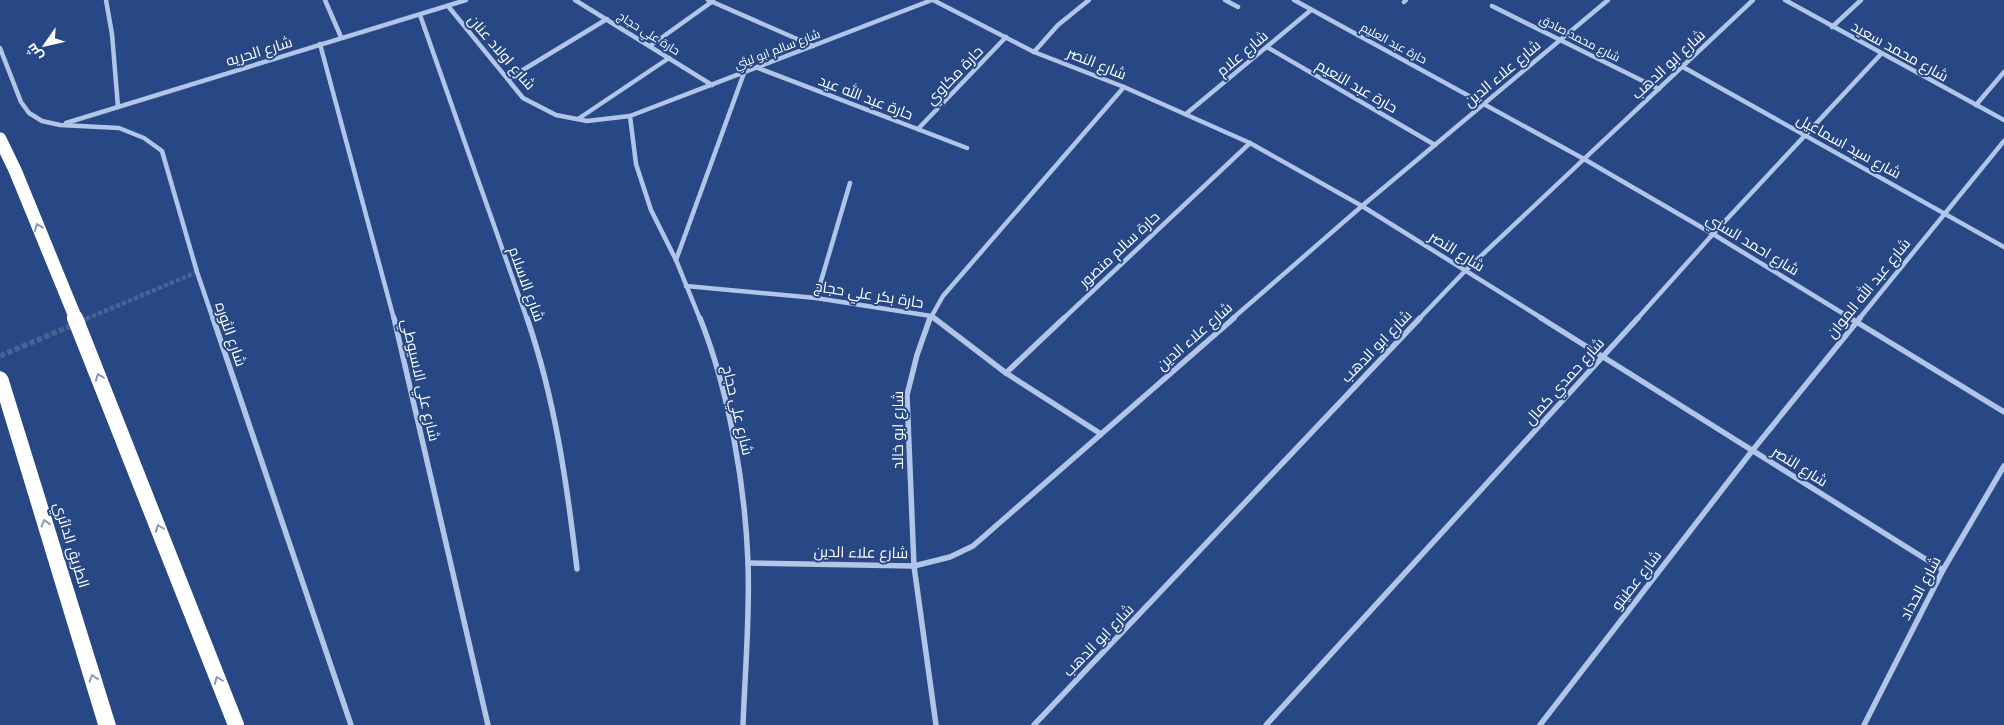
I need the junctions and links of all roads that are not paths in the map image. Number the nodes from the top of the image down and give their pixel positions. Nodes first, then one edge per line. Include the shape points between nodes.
1 (106, 0) edge
2 (325, 0) edge
3 (464, 0) edge
4 (575, 0) edge
5 (932, 0) edge
6 (1089, 0) edge
7 (1225, 0) edge
8 (1294, 0) edge
9 (1608, 0) edge
10 (1753, 0) edge
11 (1785, 0) edge
12 (1861, 0) edge
13 (712, 1) edge
14 (448, 6) junction
15 (1492, 6) dead end
16 (1238, 7) dead end
17 (1312, 10) junction
18 (420, 15) junction
19 (607, 19) junction
20 (1832, 27) junction
21 (341, 37) junction
22 (1006, 37) junction
23 (1561, 40) junction
24 (320, 44) junction
25 (650, 46) junction
26 (813, 47) junction
27 (1267, 47) junction
28 (0, 48) edge
29 (1034, 52) junction
30 (1881, 54) junction
31 (669, 58) junction
32 (1682, 67) junction
33 (757, 68) junction
34 (2004, 72) edge
35 (744, 73) junction
36 (508, 79) junction
37 (712, 85) junction
38 (1124, 87) junction
39 (1659, 89) junction
40 (1485, 103) junction
41 (1976, 106) junction
42 (118, 107) junction
43 (1186, 114) junction
44 (630, 116) junction
45 (578, 119) junction
46 (2004, 120) edge
47 (60, 125) junction
48 (918, 129) junction
49 (1806, 136) junction
50 (0, 139) edge
51 (2004, 141) edge
52 (1250, 143) junction
53 (1435, 144) junction
54 (967, 148) dead end
55 (1584, 158) junction
56 (850, 183) dead end
57 (1362, 206) junction
58 (1945, 214) junction
59 (1713, 234) junction
60 (2004, 247) edge
61 (676, 260) junction
62 (1465, 271) junction
63 (686, 286) junction
64 (816, 298) junction
65 (931, 316) junction
66 (1857, 322) junction
67 (1604, 358) junction
68 (1006, 373) junction
69 (0, 376) edge
70 (2004, 412) edge
71 (1101, 434) junction
72 (1752, 451) junction
73 (2004, 466) edge
74 (748, 563) junction
75 (914, 566) junction
76 (577, 569) dead end
77 (1942, 570) junction
78 (107, 725) edge
79 (236, 725) edge
80 (351, 725) edge
81 (488, 725) edge
82 (743, 725) edge
83 (936, 725) edge
84 (1034, 725) edge
85 (1266, 725) edge
86 (1540, 725) edge
87 (1864, 725) edge

1 - 42 street
2 - 21 street
3 - 14 street, شارع الحريه
4 - 19 street, حارة علي حجاج
5 - 22 street, شارع النصر
5 - 26 street, شارع سالم ابو ليثي
6 - 29 street
7 - 16 street
8 - 17 street, حارة عبد العليم
9 - 23 street, شارع علاء الدين
10 - 32 street, شارع ابو الدهب
11 - 20 street, شارع محمد سعيد
12 - 20 street
13 - 25 street
13 - 26 street
14 - 18 street, شارع الحريه
14 - 36 street, شارع اولاد عنان
15 - 23 street, شارع محمد صادق
17 - 27 street, شارع علام
17 - 40 street, حارة عبد العليم
18 - 21 street, شارع الحريه
18 - 76 street, شارع الاسلام via 544,374 558,433
19 - 25 street, حارة علي حجاج
19 - 36 street
20 - 30 street, شارع محمد سعيد
21 - 24 street, شارع الحريه
22 - 29 street, شارع النصر
22 - 48 street, حارة مكاوي
23 - 39 street, شارع محمد صادق
23 - 40 street, شارع علاء الدين
24 - 42 street, شارع الحريه
24 - 81 street, شارع علي الاسيوطي via 397,330
25 - 31 street, حارة علي حجاج
26 - 33 street, شارع سالم ابو ليثي
27 - 43 street, شارع علام
27 - 53 street, حارة عبد النعيم
28 - 47 street, شارع الثوره via 21,102 29,113 42,121
29 - 38 street, شارع النصر
30 - 41 street, شارع محمد سعيد
30 - 49 street, شارع حمدي كمال
31 - 37 street, حارة علي حجاج
31 - 45 street
32 - 39 street, شارع ابو الدهب
32 - 49 street, شارع سيد اسماعيل
33 - 35 street, شارع سالم ابو ليثي
33 - 48 street, حارة عبد الله عيد
34 - 41 street
35 - 37 street, شارع سالم ابو ليثي
35 - 61 street
36 - 45 street, شارع اولاد عنان via 523,98 556,114
37 - 44 street, شارع سالم ابو ليثي
38 - 43 street, شارع النصر
38 - 65 street, شارع ابو خالد via 943,296
39 - 55 street, شارع ابو الدهب
40 - 53 street, شارع علاء الدين
40 - 55 street, شارع احمد السني
41 - 46 street, شارع محمد سعيد
42 - 47 street, شارع الحريه
43 - 52 street, شارع النصر
44 - 45 street, شارع اولاد عنان via 587,121
44 - 61 street, شارع علي حجاج via 636,164 651,210
47 - 80 street, شارع الثوره via 119,128 144,138 162,152 197,272
48 - 54 street, حارة عبد الله عيد
49 - 58 street, شارع سيد اسماعيل
49 - 59 street, شارع حمدي كمال
79 -> 50 highway, bridge via 95,366
51 - 58 street, شارع عبد الله الموان
52 - 57 street, شارع النصر
52 - 68 street, حارة سالم منصور
53 - 57 street, شارع علاء الدين
55 - 59 street, شارع احمد السني
55 - 62 street, شارع ابو الدهب
56 - 64 street
57 - 62 street, شارع النصر
57 - 71 street, شارع علاء الدين
58 - 60 street, شارع سيد اسماعيل
58 - 66 street, شارع عبد الله الموان
59 - 66 street, شارع احمد السني
59 - 67 street, شارع حمدي كمال
61 - 63 street, شارع علي حجاج
62 - 67 street, شارع النصر
62 - 84 street, شارع ابو الدهب
63 - 64 street, حارة بكر علي حجاج
63 - 74 street, شارع علي حجاج via 702,324 728,409 738,465
64 - 65 street, حارة بكر علي حجاج
65 - 68 street, حارة بكر علي حجاج
65 - 75 street, شارع ابو خالد via 907,395
66 - 70 street, شارع احمد السني
66 - 72 street, شارع عبد الله الموان
67 - 72 street, شارع النصر
67 - 85 street, شارع حمدي كمال
68 - 71 street, حارة بكر علي حجاج
78 -> 69 highway, الطريق الدائري
71 - 75 street, شارع علاء الدين via 973,546 950,557
72 - 77 street, شارع النصر
72 - 86 street, شارع عطيتو
73 - 77 street, شارع الحداد
74 - 75 street, شارع علاء الدين
74 - 82 street, شارع علي حجاج
75 - 83 street, شارع ابو خالد
77 - 87 street, شارع الحداد

